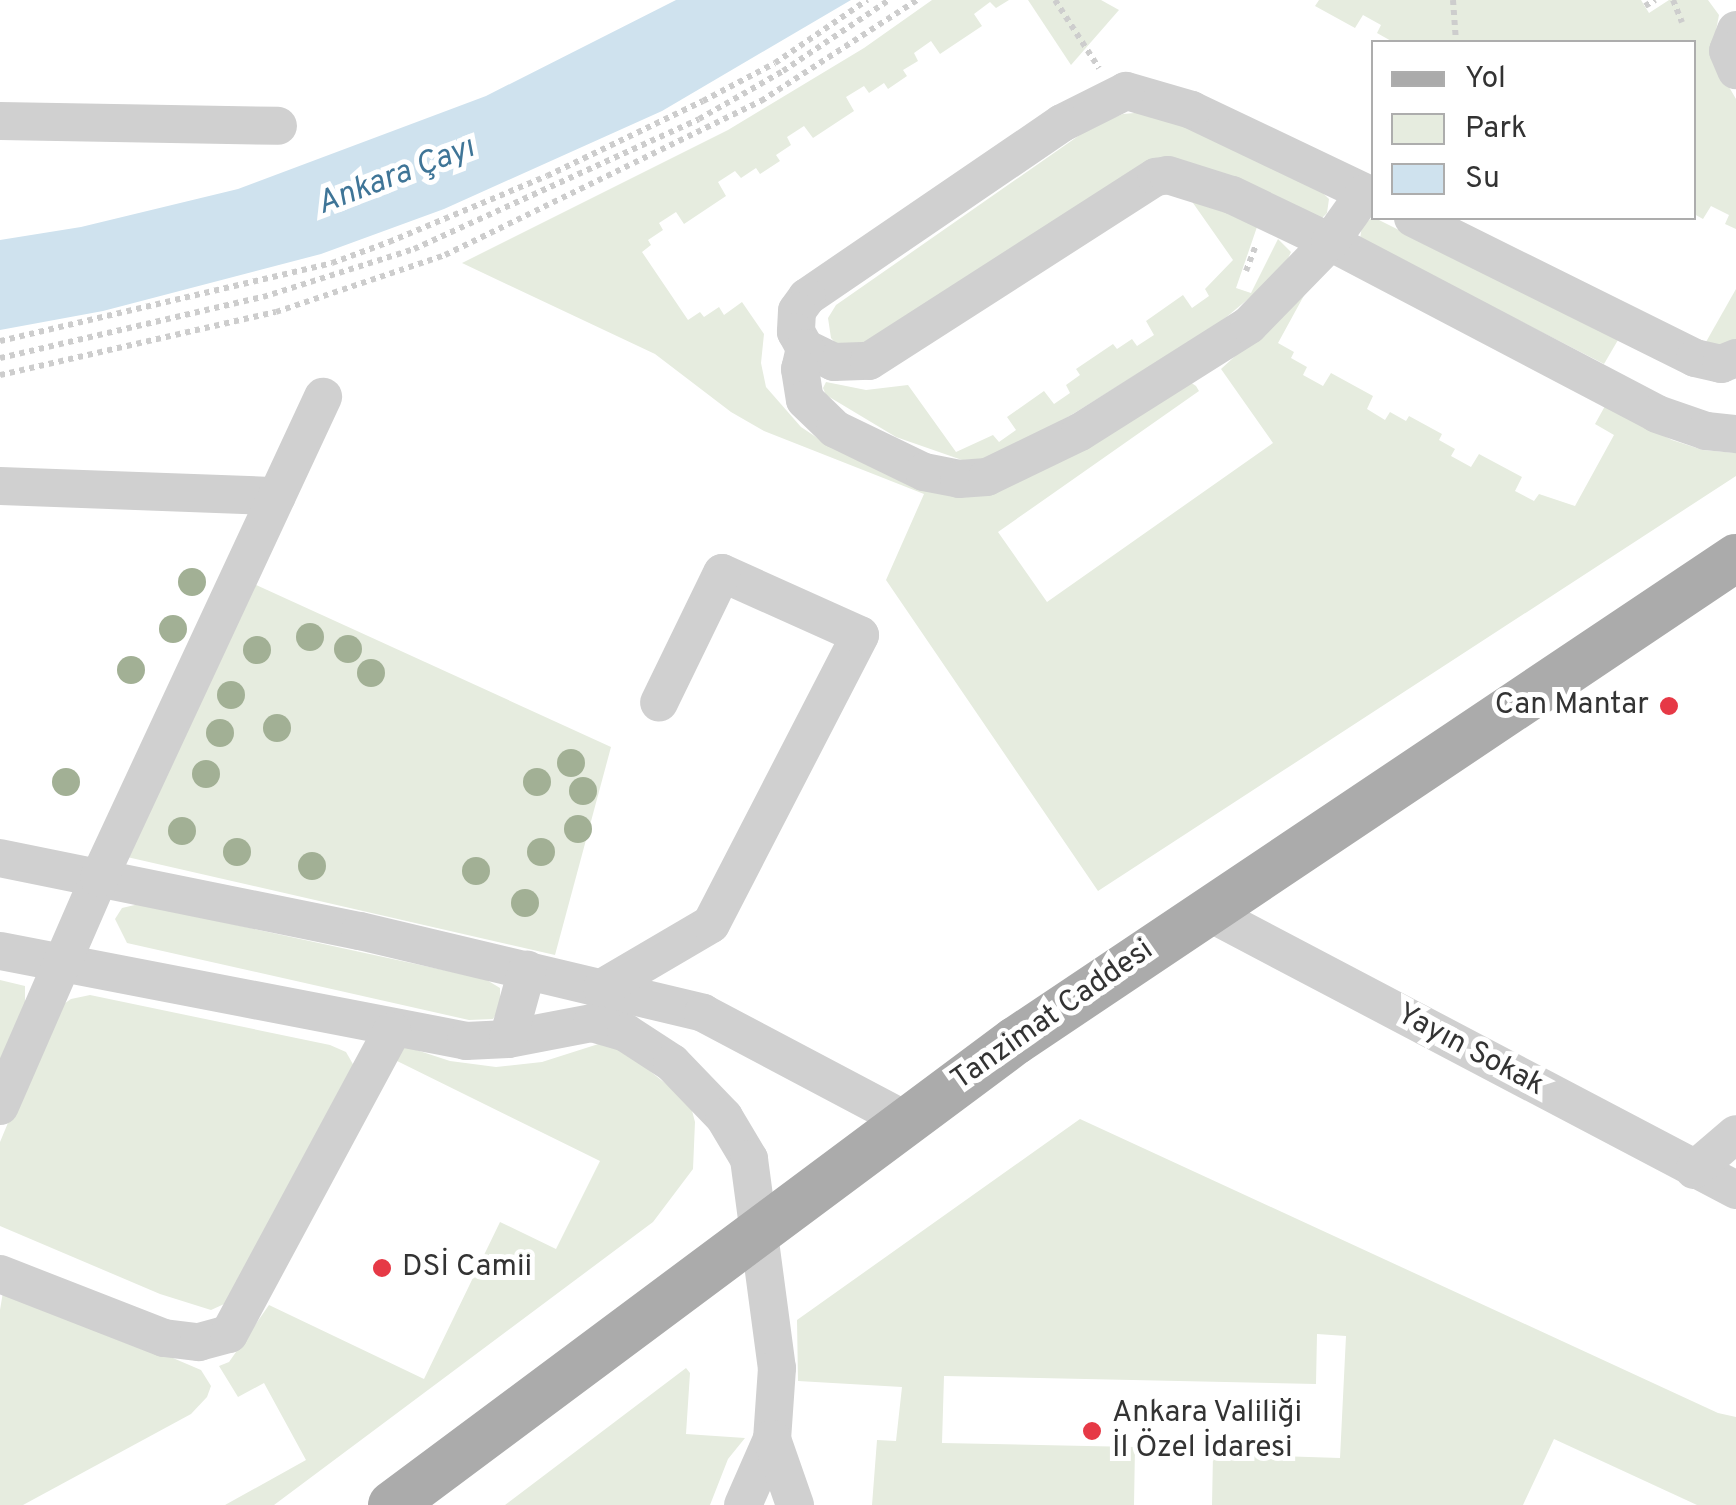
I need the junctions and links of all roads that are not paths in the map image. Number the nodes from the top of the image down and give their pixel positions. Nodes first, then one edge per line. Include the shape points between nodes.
1 (1736, 30) edge
2 (1736, 70) edge
3 (0, 122) edge
4 (278, 126) dead end
5 (1369, 195) edge
6 (1418, 220) edge
7 (1330, 242) junction
8 (805, 348) junction
9 (1736, 358) edge
10 (324, 397) dead end
11 (1736, 434) edge
12 (0, 486) edge
13 (277, 496) junction
14 (1736, 558) edge
15 (659, 703) dead end
16 (0, 858) edge
17 (99, 878) junction
18 (1206, 911) junction
19 (0, 950) edge
20 (61, 962) junction
21 (527, 970) junction
22 (602, 988) junction
23 (392, 1030) junction
24 (508, 1039) junction
25 (0, 1106) edge
26 (905, 1120) junction
27 (1736, 1134) edge
28 (1694, 1170) junction
29 (1736, 1190) edge
30 (758, 1228) junction
31 (0, 1274) edge
32 (772, 1438) junction
33 (392, 1505) edge
34 (743, 1505) edge
35 (795, 1505) edge

1 - 2 street via 1728,50
3 - 4 street
5 - 7 street
5 - 8 street via 1192,110 1126,92 1062,123 807,297 797,311 796,332
6 - 9 street via 1694,358 1721,364
7 - 8 street via 1192,179 1156,177 869,362 834,362
7 - 8 street via 1225,342 1080,432 987,477 924,472 835,429 805,400
7 - 11 street via 1657,414
10 - 13 street
12 - 13 street
13 - 17 street
14 - 18 main road, Tanzimat Caddesi
15 - 22 street via 722,573 860,636 711,924
16 - 17 street
17 - 20 street
17 - 21 street
18 - 26 main road, Tanzimat Caddesi
18 - 28 street, Yayın Sokak
19 - 20 street
20 - 23 street
20 - 25 street
21 - 22 street
21 - 24 street
22 - 26 street via 703,1013
23 - 24 street via 466,1042
23 - 31 street via 229,1334 199,1342 164,1338
24 - 30 street via 592,1023 626,1033 686,1074 749,1159
26 - 30 main road, Tanzimat Caddesi
27 - 28 street
28 - 29 street, Yayın Sokak
30 - 32 street via 777,1368
30 - 33 main road, Tanzimat Caddesi
32 - 34 street
32 - 35 street

